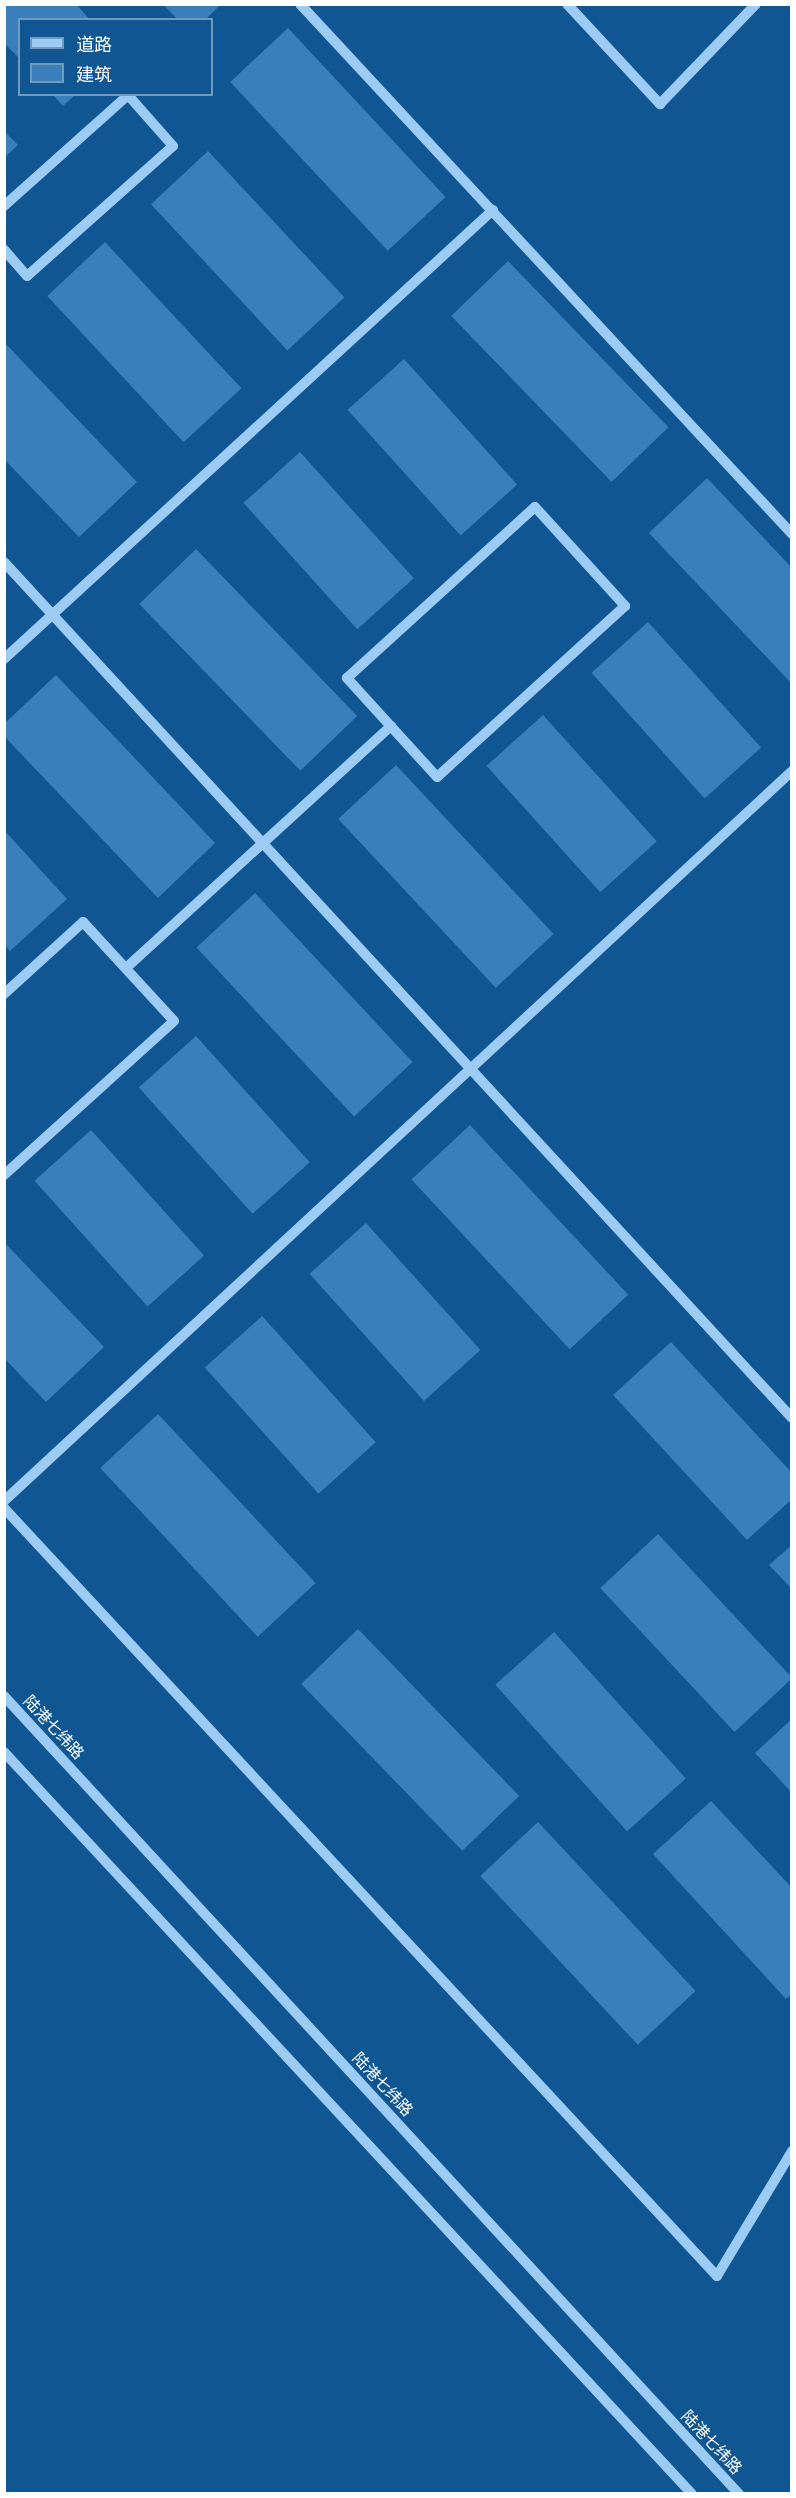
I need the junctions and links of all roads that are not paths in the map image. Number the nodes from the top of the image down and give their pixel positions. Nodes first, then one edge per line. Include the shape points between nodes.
1 (300, 4) edge
2 (567, 4) edge
3 (756, 4) edge
4 (4, 206) edge
5 (492, 210) junction
6 (4, 249) edge
7 (792, 534) edge
8 (4, 562) edge
9 (53, 614) junction
10 (4, 659) edge
11 (391, 726) junction
12 (792, 771) edge
13 (263, 843) junction
14 (126, 968) junction
15 (4, 994) edge
16 (471, 1069) junction
17 (4, 1175) edge
18 (792, 1418) edge
19 (4, 1501) edge
20 (4, 1508) edge
21 (4, 1696) edge
22 (4, 1752) edge
23 (792, 2151) edge
24 (692, 2493) edge
25 (739, 2493) edge

1 - 5 street
2 - 3 street via 660,104
4 - 6 street via 128,96 173,146 27,276
5 - 7 street
5 - 9 street
8 - 9 street
9 - 10 street
9 - 13 street
11 - 11 street via 437,777 625,606 535,507 347,678
11 - 13 street
12 - 16 street
13 - 14 street
13 - 16 street
14 - 15 street via 83,922
14 - 17 street via 174,1021
16 - 18 street
16 - 19 street
20 - 23 street via 717,2276
21 - 25 street, 陆港七纬路
22 - 24 street

